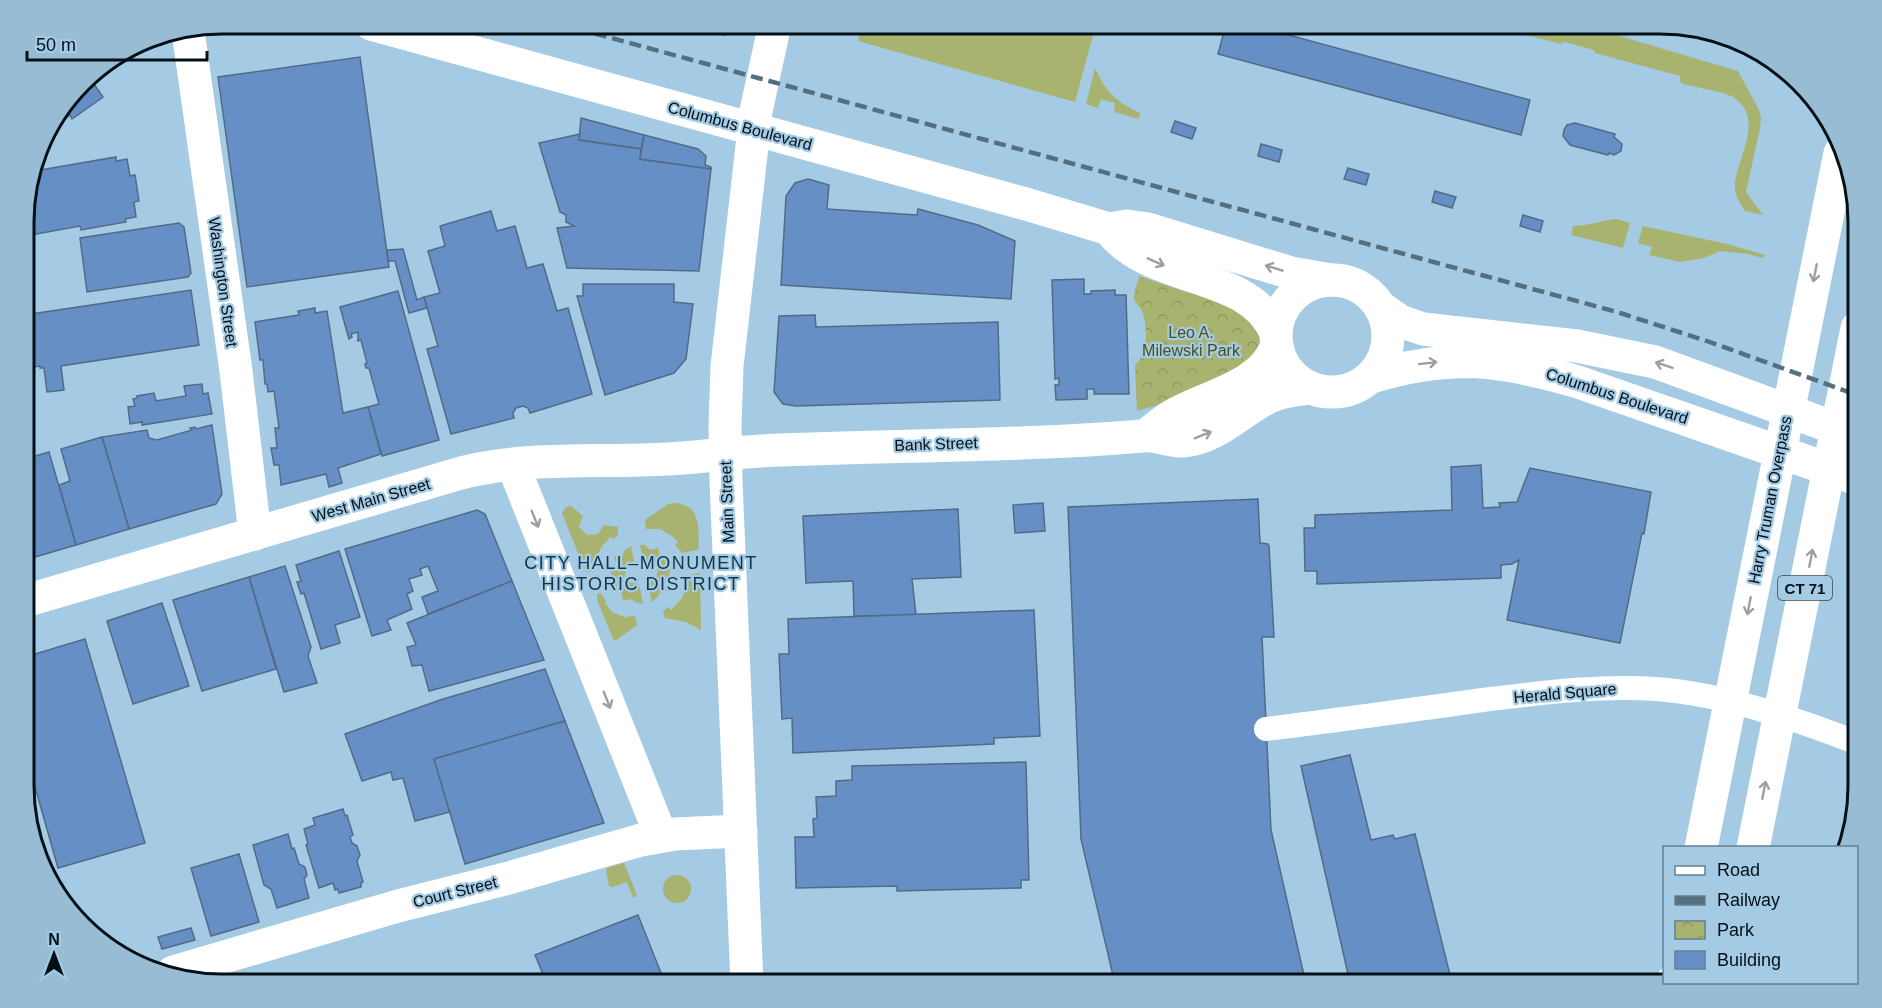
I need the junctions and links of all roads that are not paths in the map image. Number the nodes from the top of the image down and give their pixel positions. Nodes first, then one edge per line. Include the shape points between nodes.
1 (407, 34) edge
2 (773, 34) edge
3 (189, 38) edge
4 (754, 130) junction
5 (1838, 164) edge
6 (1109, 229) junction
7 (1331, 280) junction
8 (1380, 307) junction
9 (1276, 339) junction
10 (1848, 373) edge
11 (1371, 376) junction
12 (1712, 382) junction
13 (1311, 388) junction
14 (1714, 429) junction
15 (1848, 433) edge
16 (1146, 435) junction
17 (726, 454) junction
18 (513, 465) junction
19 (1848, 476) edge
20 (255, 534) junction
21 (34, 598) edge
22 (1266, 729) dead end
23 (1848, 739) edge
24 (741, 831) junction
25 (661, 836) junction
26 (1701, 846) edge
27 (1753, 846) edge
28 (183, 969) edge
29 (747, 974) edge

1 - 4 street, Columbus Boulevard
2 - 4 street, Main Street
3 - 20 street, Washington Street
4 - 6 street, Columbus Boulevard
4 - 17 street, Main Street via 727,366
5 -> 26 street, Harry Truman Overpass / CT 71
7 -> 6 street, Columbus Boulevard via 1291,273 1148,229
6 -> 9 street, Columbus Boulevard via 1136,252 1247,297 1268,317
7 - 8 street via 1357,286
7 - 9 street via 1306,287 1291,299 1281,315
8 - 11 street via 1387,324 1388,343
12 -> 8 street, Columbus Boulevard via 1655,362 1601,350 1423,329 1400,321
9 - 13 street via 1289,372
9 - 16 street via 1271,357 1244,381 1173,415
27 -> 10 street, CT 71
11 - 13 street via 1340,391
11 -> 14 street, Columbus Boulevard via 1443,361 1509,364 1578,382
12 - 14 street via 1718,405
12 - 15 street, Columbus Boulevard
16 -> 13 street, Bank Street via 1193,439 1228,423 1269,396
14 - 19 street, Columbus Boulevard
16 - 17 street, Bank Street
17 - 18 street, West Main Street
17 - 24 street, Main Street
18 - 20 street, West Main Street via 461,473
18 -> 25 street
20 - 21 street, West Main Street
22 - 23 street, Herald Square via 1555,691 1630,688 1684,693 1740,705
24 - 25 street, Court Street
24 - 29 street, Main Street
25 - 28 street, Court Street via 398,906

